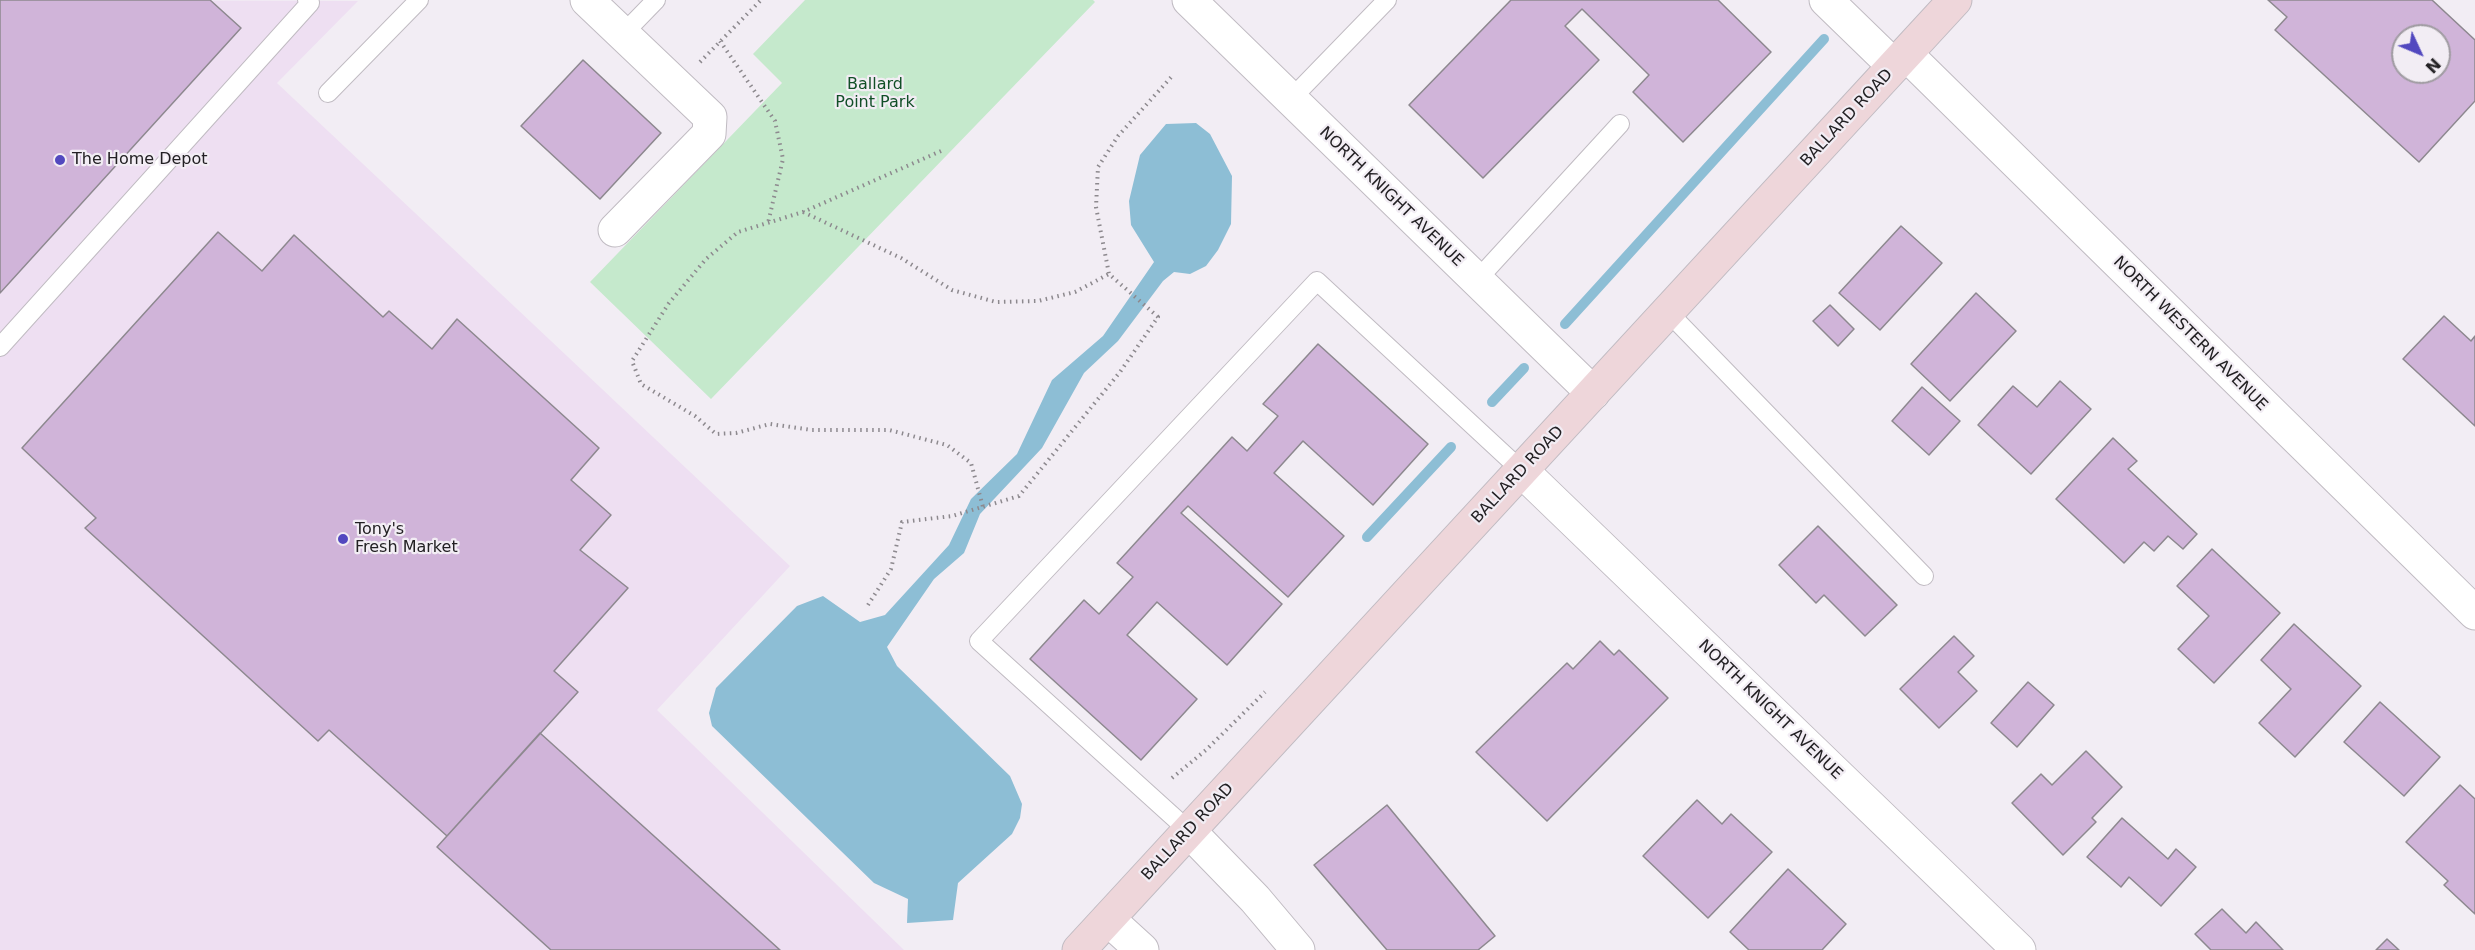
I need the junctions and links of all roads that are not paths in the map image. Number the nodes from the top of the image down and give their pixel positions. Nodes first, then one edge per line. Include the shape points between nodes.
1 (306, 0) edge
2 (419, 0) edge
3 (587, 0) edge
4 (656, 0) edge
5 (1189, 0) edge
6 (1387, 0) edge
7 (1826, 0) edge
8 (1955, 0) edge
9 (623, 34) junction
10 (1900, 60) junction
11 (328, 93) dead end
12 (1291, 99) junction
13 (1620, 124) dead end
14 (615, 230) dead end
15 (1477, 280) junction
16 (1668, 312) junction
17 (0, 347) edge
18 (1593, 393) junction
19 (1522, 471) junction
20 (1924, 576) dead end
21 (2475, 613) edge
22 (1190, 831) junction
23 (1108, 919) junction
24 (1080, 950) edge
25 (1142, 950) edge
26 (1298, 950) edge
27 (2019, 950) edge

1 - 17 lane via 310,3
2 - 11 lane
3 - 9 street
4 - 9 lane
5 - 12 street, NORTH KNIGHT AVENUE
6 - 12 lane
7 - 10 street, NORTH WESTERN AVENUE
8 - 10 street, BALLARD ROAD
9 - 14 street via 710,117 709,134
10 - 16 street, BALLARD ROAD
10 - 21 street, NORTH WESTERN AVENUE
12 - 15 street, NORTH KNIGHT AVENUE
13 - 15 lane
15 - 18 street, NORTH KNIGHT AVENUE
16 - 18 street, BALLARD ROAD
16 - 20 lane
18 - 19 street, BALLARD ROAD
19 - 22 street, BALLARD ROAD
19 - 22 lane via 1317,281 979,641
19 - 27 street, NORTH KNIGHT AVENUE
22 - 23 street, BALLARD ROAD
22 - 26 street
23 - 24 street, BALLARD ROAD
23 - 25 street

